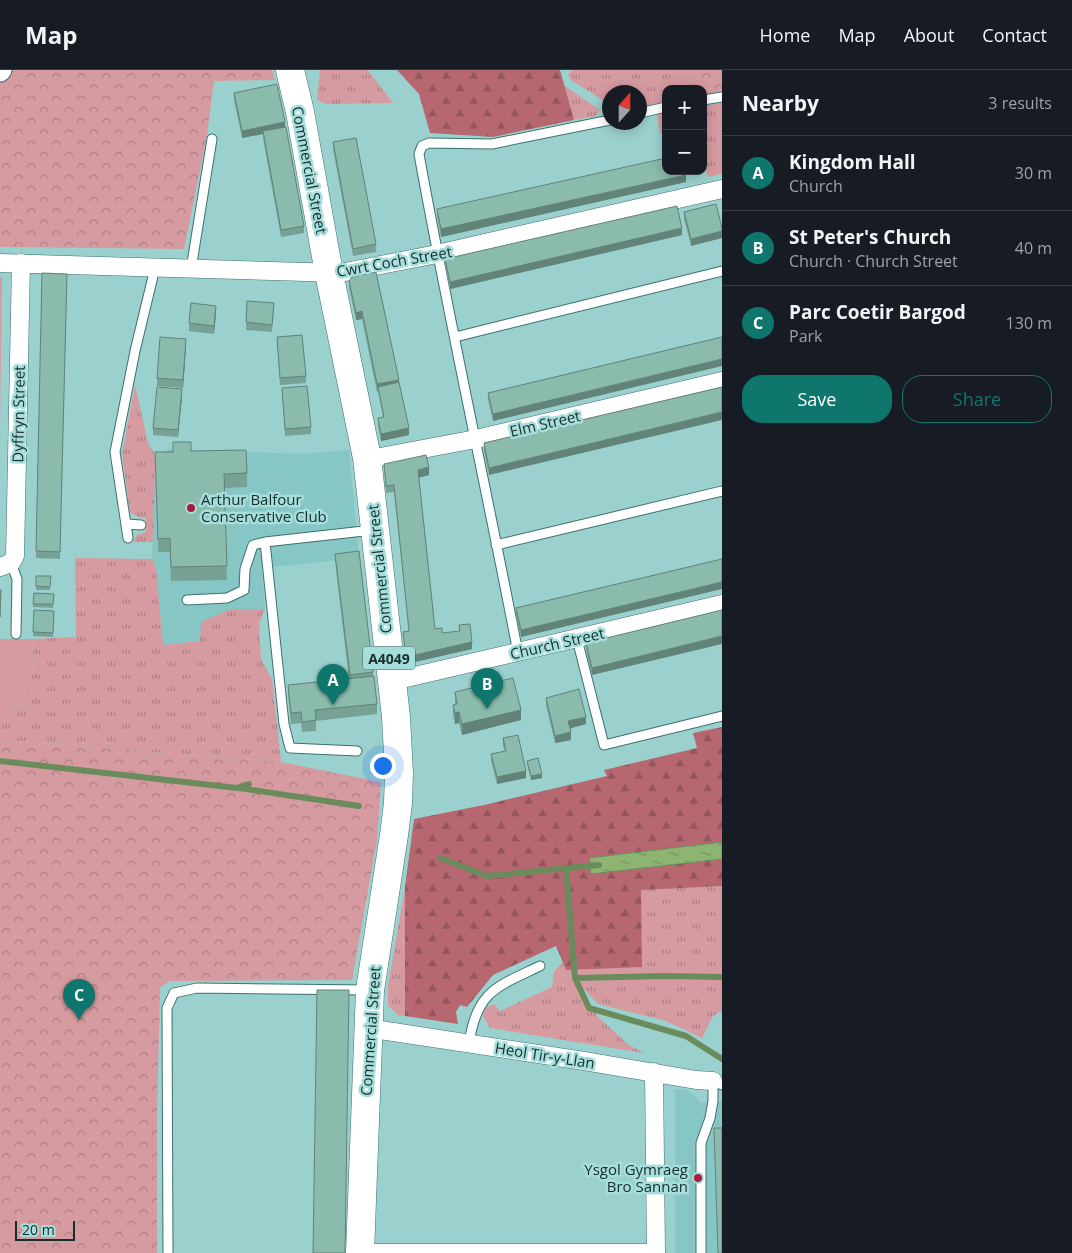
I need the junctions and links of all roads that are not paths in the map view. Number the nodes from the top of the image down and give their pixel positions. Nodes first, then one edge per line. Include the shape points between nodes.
1 (290, 70) edge
2 (722, 97) edge
3 (707, 99) edge
4 (662, 108) edge
5 (647, 111) edge
6 (602, 122) edge
7 (212, 139) dead end
8 (722, 189) edge
9 (437, 254) junction
10 (0, 263) edge
11 (21, 263) junction
12 (155, 268) junction
13 (191, 269) junction
14 (722, 271) edge
15 (329, 273) junction
16 (455, 337) junction
17 (722, 380) edge
18 (476, 440) junction
19 (367, 458) junction
20 (722, 491) edge
21 (126, 524) junction
22 (141, 525) dead end
23 (375, 530) junction
24 (128, 538) dead end
25 (266, 542) junction
26 (496, 545) junction
27 (6, 565) edge
28 (187, 600) dead end
29 (722, 604) edge
30 (16, 634) dead end
31 (577, 639) junction
32 (518, 653) junction
33 (391, 680) junction
34 (722, 716) edge
35 (357, 751) dead end
36 (540, 966) dead end
37 (370, 990) junction
38 (368, 1028) junction
39 (469, 1044) junction
40 (654, 1072) junction
41 (717, 1083) edge
42 (168, 1253) edge
43 (360, 1253) edge
44 (470, 1253) edge
45 (656, 1253) edge
46 (701, 1253) edge

1 - 15 main road, Commercial Street / A4049
2 - 3 lane
4 - 5 lane
6 - 9 lane via 492,144 429,143 422,146 419,154
7 - 13 lane
8 - 9 street, Cwrt Coch Street
9 - 15 street, Cwrt Coch Street
9 - 16 lane
10 - 11 street, Cwrt Coch Street
11 - 12 street, Cwrt Coch Street
11 - 27 street, Dyffryn Street via 15,556
12 - 13 street, Cwrt Coch Street
12 - 21 lane via 115,452
13 - 15 street, Cwrt Coch Street
14 - 16 lane
15 - 19 main road, Commercial Street / A4049
16 - 18 lane
17 - 18 street, Elm Street
18 - 19 street, Elm Street
18 - 26 lane
19 - 23 main road, Commercial Street / A4049
20 - 26 lane
21 - 22 lane
21 - 24 lane
23 - 25 lane
23 - 33 main road, Commercial Street / A4049
25 - 28 lane via 253,545 245,569 244,590 227,598
25 - 35 lane via 283,716 290,748
26 - 32 lane
27 - 30 lane via 17,579
29 - 31 street, Church Street
31 - 32 street, Church Street
31 - 34 lane via 604,745
32 - 33 street, Church Street
33 - 37 main road, Commercial Street / A4049 via 396,716 398,803
36 - 39 lane via 501,984 481,1002 472,1023
37 - 38 main road, Commercial Street / A4049
37 - 42 lane via 197,988 174,993 167,1008
38 - 39 street, Heol Tir-y-Llan
38 - 43 main road, Commercial Street / A4049
39 - 40 street, Heol Tir-y-Llan
40 - 41 street, Heol Tir-y-Llan
40 - 45 street
41 - 46 lane via 702,1143
43 - 44 street
44 - 45 street

